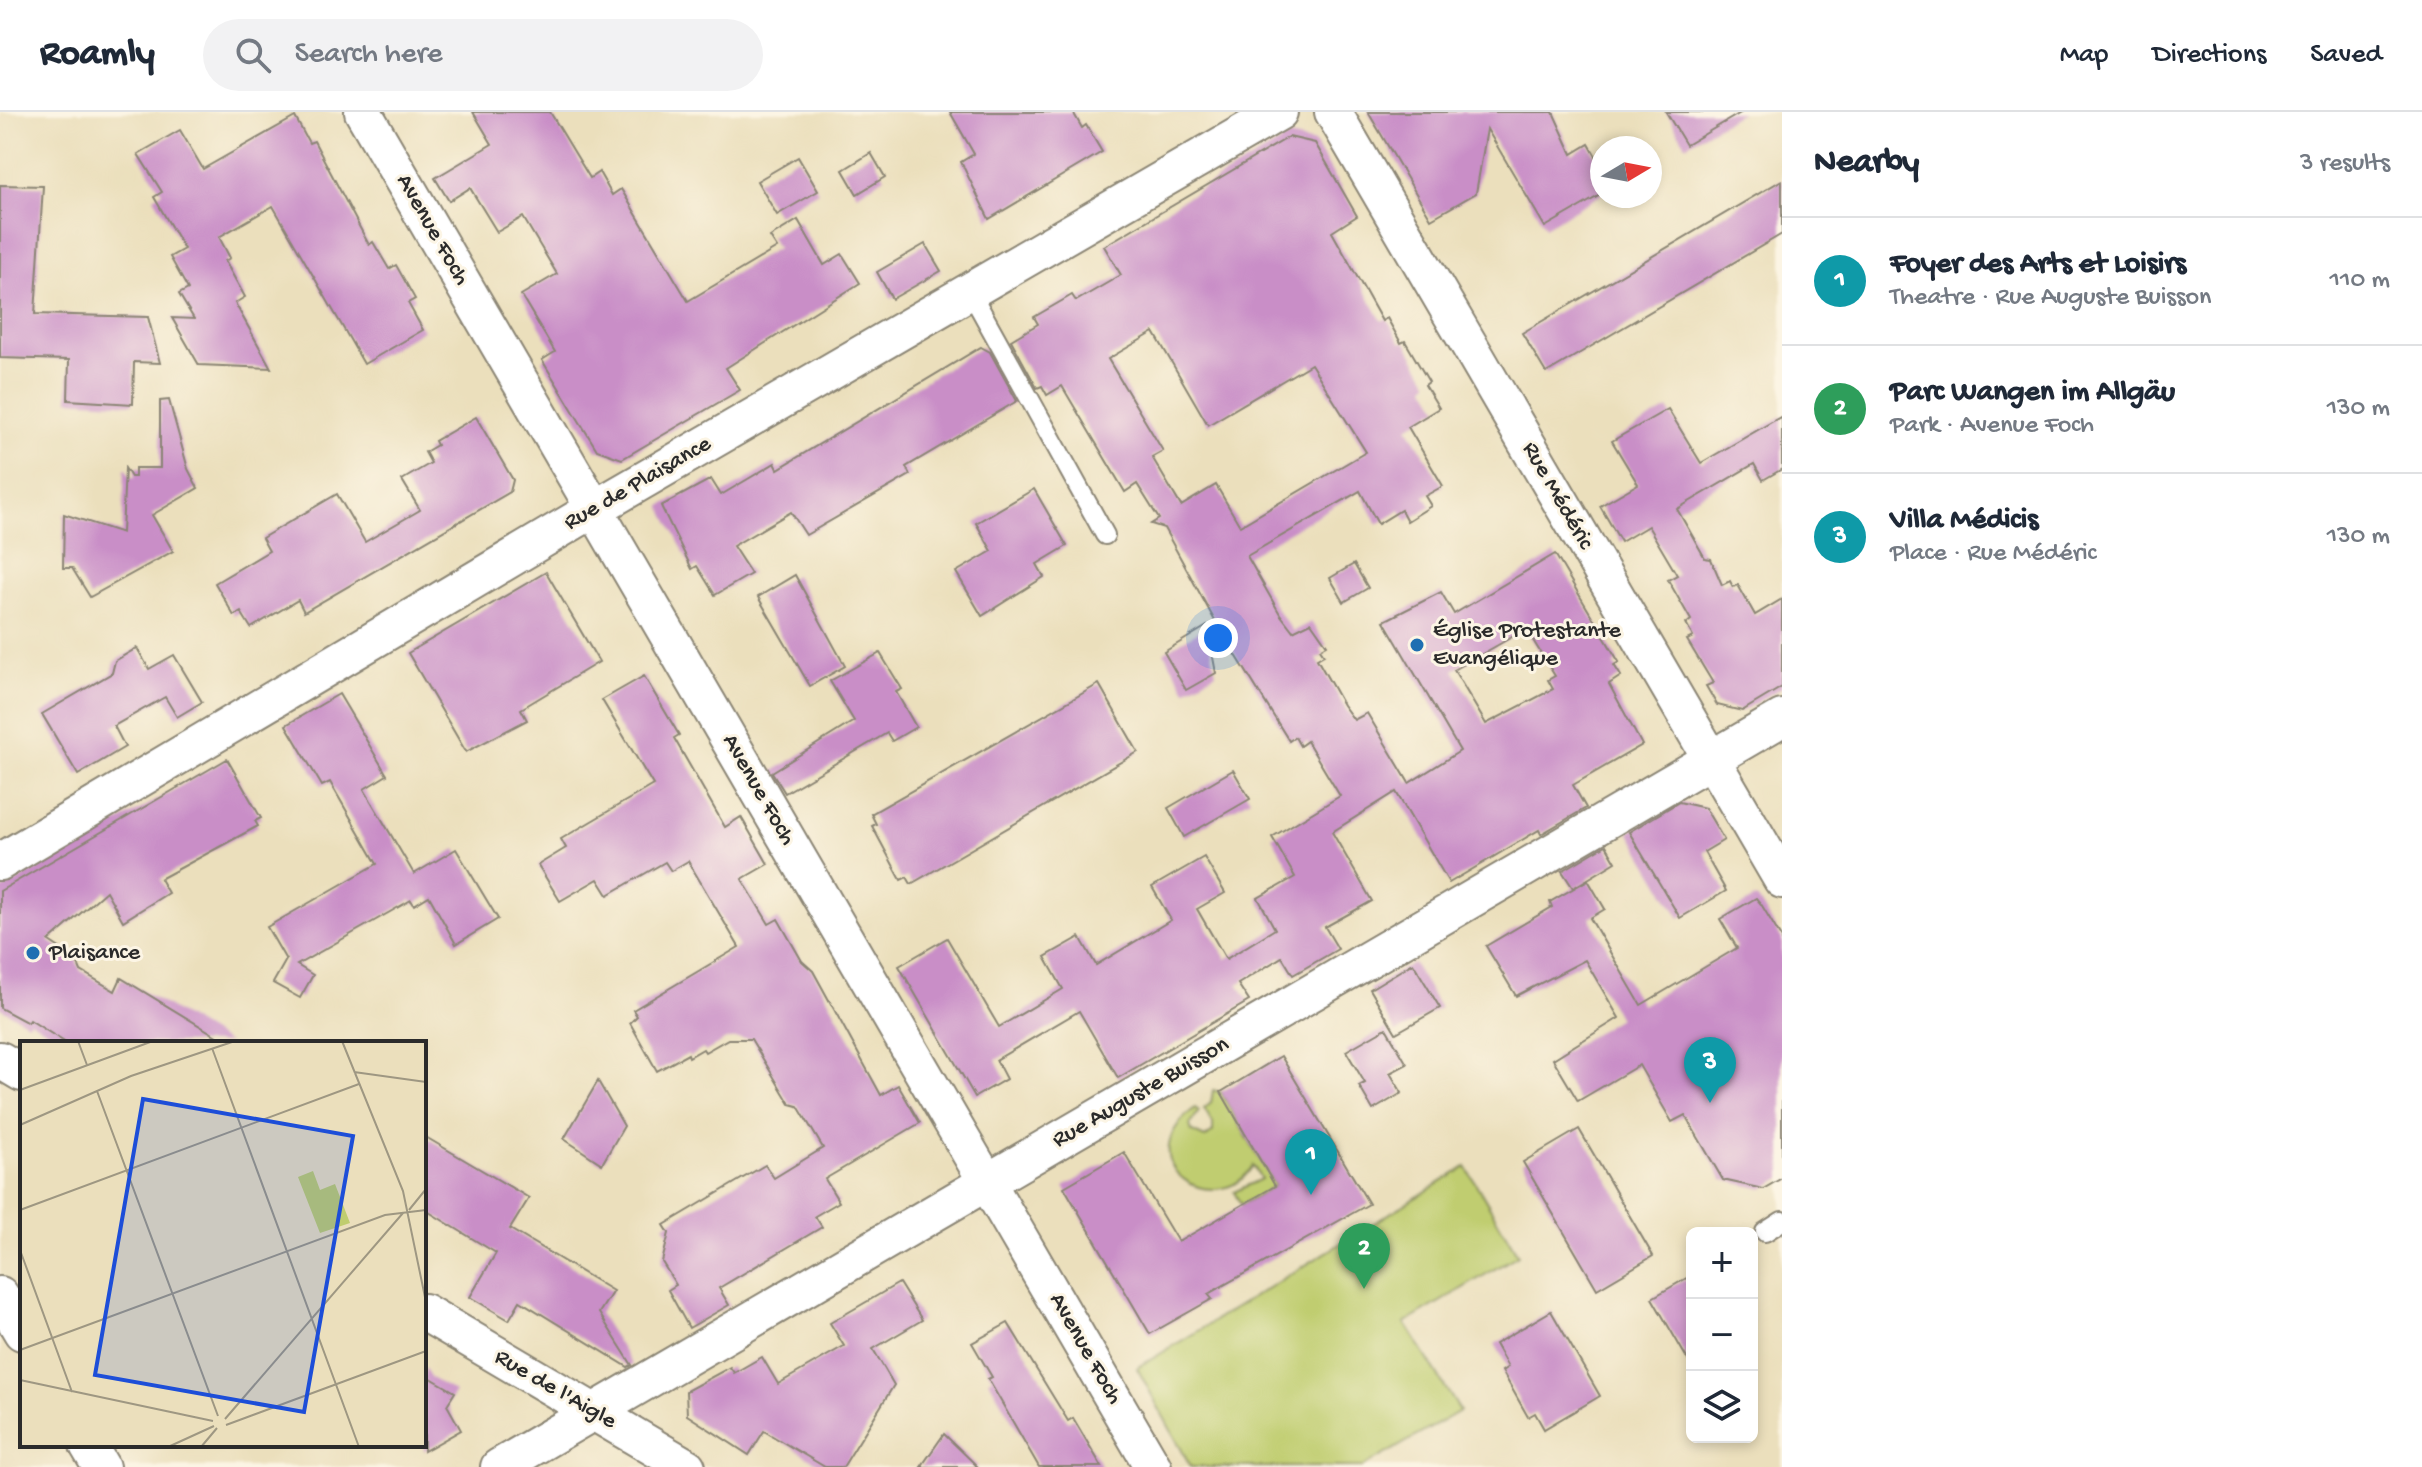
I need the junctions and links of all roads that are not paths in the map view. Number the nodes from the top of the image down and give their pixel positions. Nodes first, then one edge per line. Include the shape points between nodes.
1 (363, 112) edge
2 (1279, 112) edge
3 (1333, 112) edge
4 (970, 291) junction
5 (594, 509) junction
6 (1105, 535) dead end
7 (1782, 718) edge
8 (1711, 760) junction
9 (0, 862) edge
10 (1782, 880) edge
11 (0, 1060) edge
12 (20, 1072) edge
13 (988, 1182) junction
14 (1782, 1221) edge
15 (1765, 1232) dead end
16 (0, 1295) edge
17 (426, 1313) edge
18 (20, 1329) edge
19 (594, 1412) junction
20 (89, 1447) edge
21 (101, 1467) edge
22 (499, 1467) edge
23 (687, 1467) edge
24 (1153, 1467) edge

1 - 5 street, Avenue Foch
2 - 4 street, Rue de Plaisance
3 - 8 street, Rue Médéric
4 - 5 street, Rue de Plaisance
4 - 6 lane
5 - 9 street, Rue de Plaisance
5 - 13 street, Avenue Foch
7 - 8 street, Rue Auguste Buisson
8 - 10 street, Rue Médéric
8 - 13 street, Rue Auguste Buisson
11 - 12 street
13 - 19 street, Rue Auguste Buisson
13 - 24 street, Avenue Foch
14 - 15 lane
16 - 18 street
17 - 19 street, Rue de l'Aigle
19 - 22 street, Rue Auguste Buisson
19 - 23 street, Rue de l'Aigle
20 - 21 street

